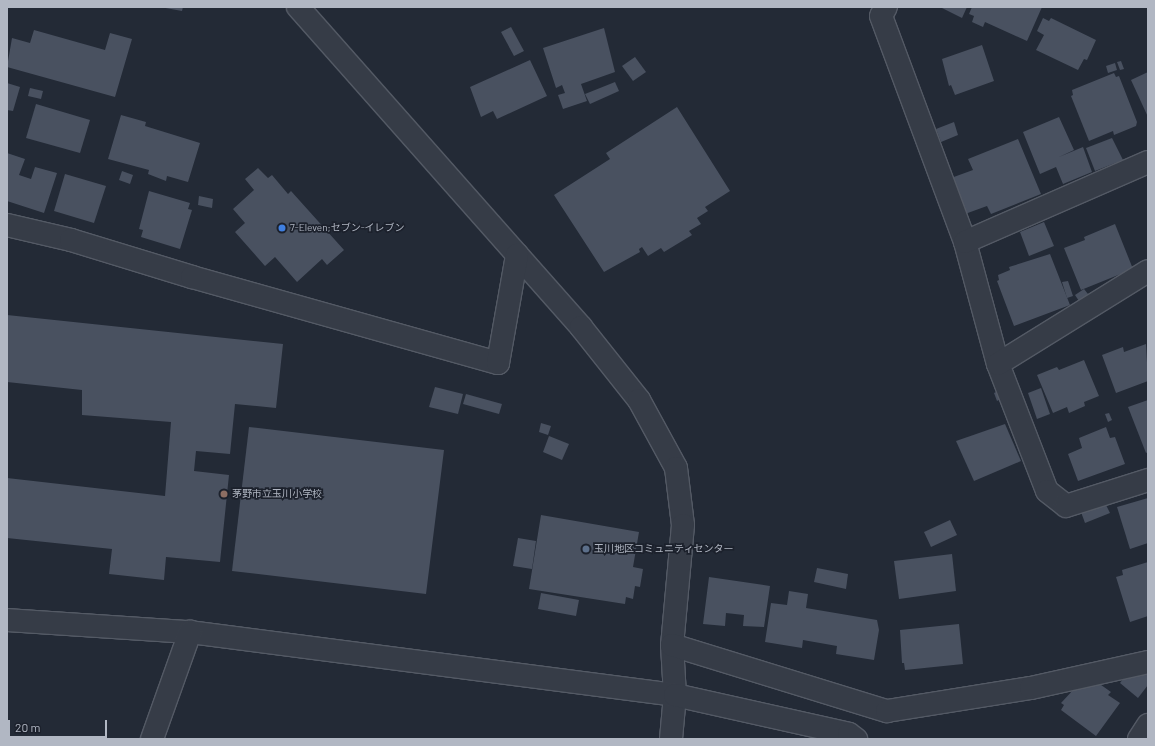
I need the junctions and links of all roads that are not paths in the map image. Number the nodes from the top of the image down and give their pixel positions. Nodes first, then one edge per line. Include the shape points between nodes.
1 (298, 7) edge
2 (886, 7) edge
3 (1148, 162) edge
4 (7, 225) edge
5 (965, 242) junction
6 (517, 255) junction
7 (1148, 272) edge
8 (998, 364) junction
9 (1148, 480) edge
10 (7, 620) edge
11 (190, 632) junction
12 (672, 645) junction
13 (1148, 662) edge
14 (674, 695) junction
15 (1148, 725) edge
16 (152, 739) edge
17 (671, 739) edge
18 (856, 739) edge
19 (1139, 739) edge

1 - 6 street
2 - 5 street via 881,16
3 - 5 street
4 - 6 street via 71,240 223,286 498,363
5 - 8 street
6 - 12 street via 581,326 639,400 676,468 683,525
7 - 8 street
8 - 9 street via 1047,491 1056,499 1066,506
10 - 11 street
11 - 14 street
11 - 16 street
12 - 13 street via 887,711 1031,688
12 - 14 street
14 - 17 street
14 - 18 street via 849,734
15 - 19 street

